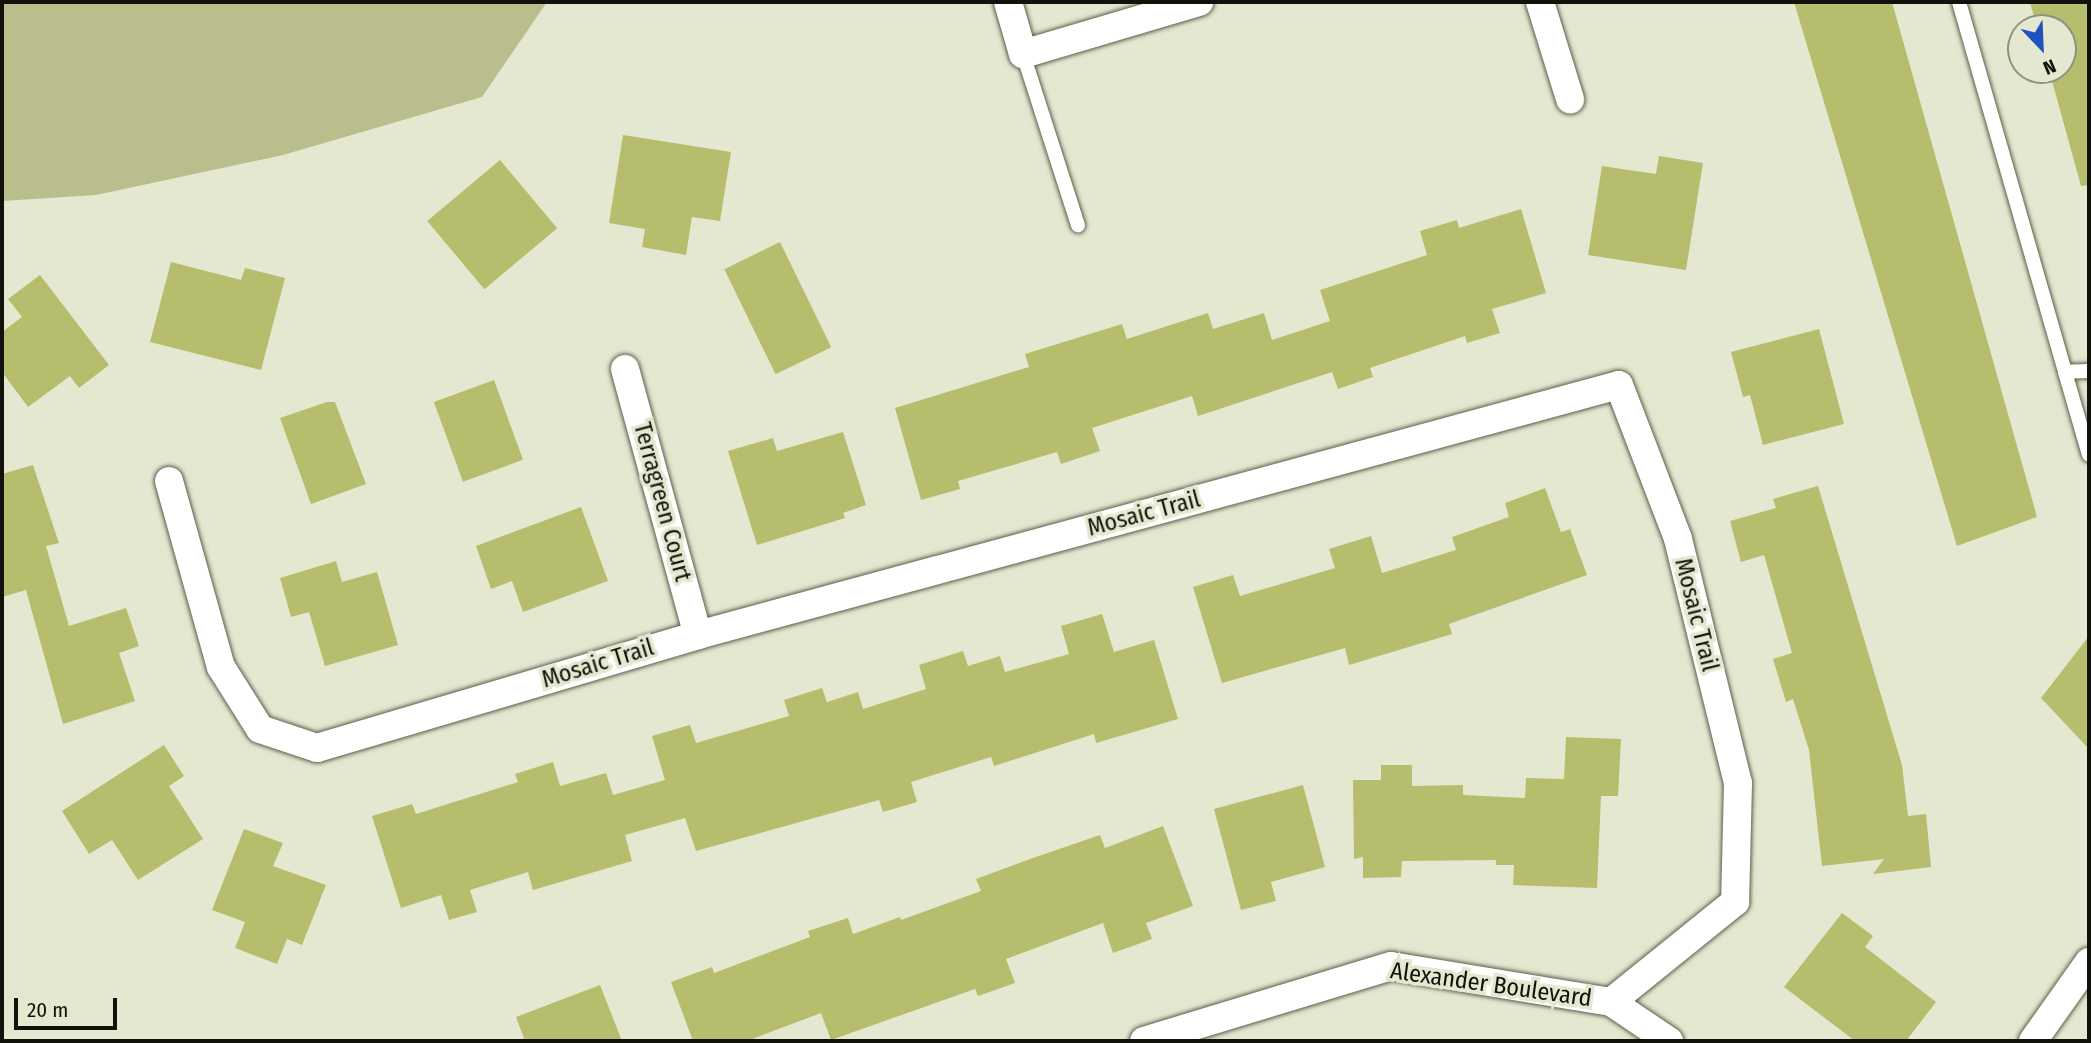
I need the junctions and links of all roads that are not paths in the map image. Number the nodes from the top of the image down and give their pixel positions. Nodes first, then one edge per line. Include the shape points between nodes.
1 (1008, 2) edge
2 (1199, 2) edge
3 (1539, 2) edge
4 (1959, 2) edge
5 (1023, 54) junction
6 (1570, 99) dead end
7 (1078, 225) dead end
8 (625, 369) dead end
9 (2089, 371) edge
10 (2065, 372) junction
11 (2089, 455) edge
12 (169, 481) dead end
13 (698, 635) junction
14 (2089, 962) edge
15 (1611, 1002) junction
16 (1144, 1041) edge
17 (1669, 1041) edge
18 (2033, 1041) edge

1 - 5 street
2 - 5 street
3 - 6 street
4 - 10 lane
5 - 7 lane
8 - 13 street, Terragreen Court
9 - 10 lane
10 - 11 lane
12 - 13 street, Mosaic Trail via 221,667 260,729 317,748
13 - 15 street, Mosaic Trail via 1619,385 1678,539 1738,783 1735,902
14 - 18 street
15 - 16 street, Alexander Boulevard via 1391,966
15 - 17 street, Alexander Boulevard

